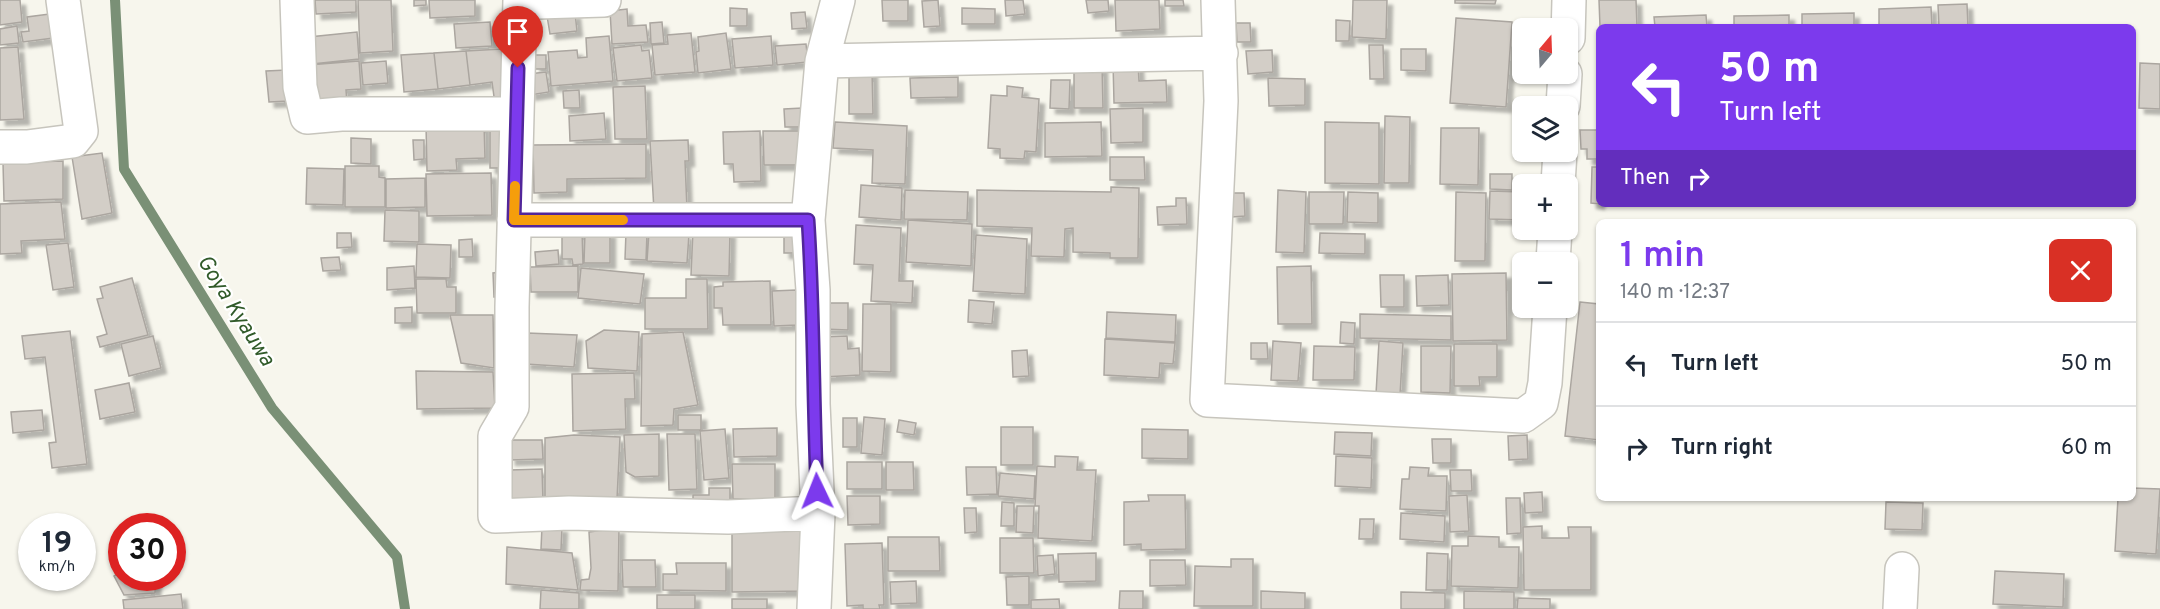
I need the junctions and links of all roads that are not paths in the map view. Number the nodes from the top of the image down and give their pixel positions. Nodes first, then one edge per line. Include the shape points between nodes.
1 (63, 0) edge
2 (297, 0) edge
3 (520, 0) edge
4 (537, 0) edge
5 (604, 0) edge
6 (838, 0) edge
7 (1218, 0) edge
8 (1569, 0) edge
9 (1569, 18) edge
10 (1221, 53) junction
11 (822, 61) junction
12 (517, 114) junction
13 (0, 147) edge
14 (514, 220) junction
15 (808, 220) junction
16 (1549, 318) edge
17 (818, 513) junction
18 (1902, 569) dead end
19 (814, 609) edge
20 (1900, 609) edge

1 - 13 street via 81,131 73,141
2 - 12 street via 300,87 307,117
3 - 12 street
4 - 5 street
6 - 11 street
7 - 10 street
8 - 9 street
10 - 11 street
10 - 16 street via 1207,400 1523,416 1541,403
11 - 15 street
12 - 14 street
14 - 15 street
14 - 17 street via 512,406 495,436 495,516 569,513 728,517
15 - 17 street
17 - 19 street
18 - 20 street

